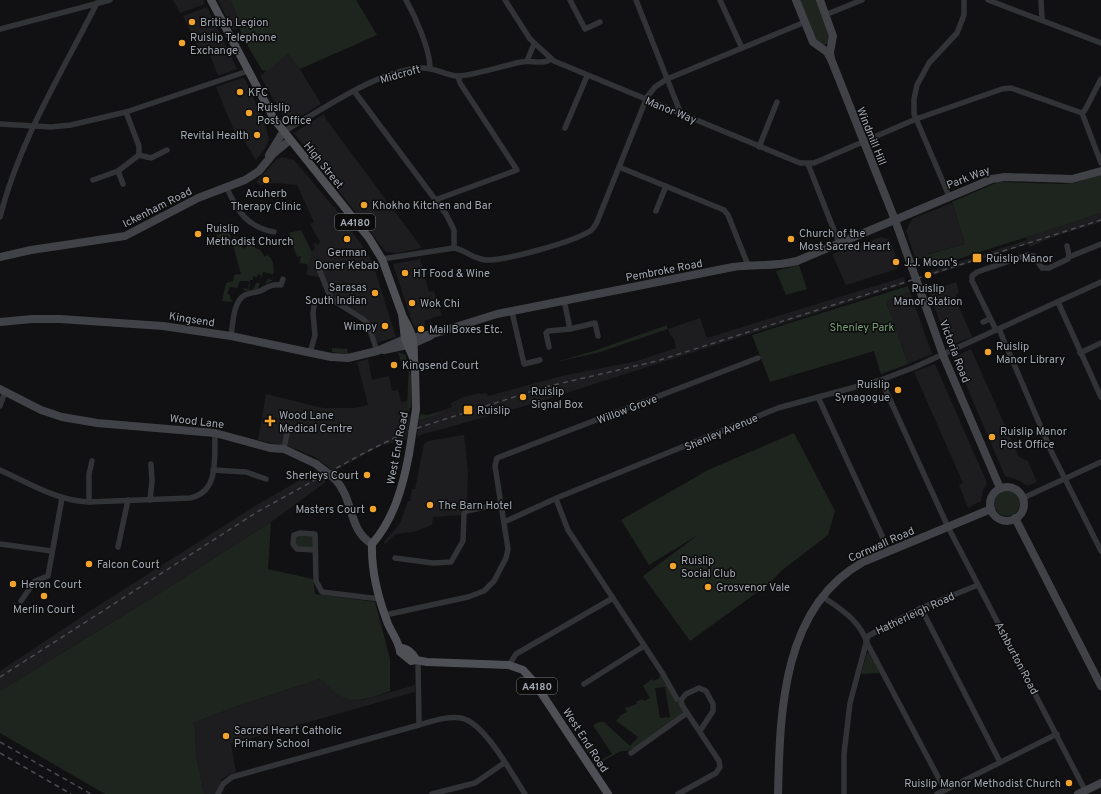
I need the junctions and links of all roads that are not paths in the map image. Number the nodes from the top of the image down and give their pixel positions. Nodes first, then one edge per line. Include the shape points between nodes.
1 (110, 0) edge
2 (211, 0) edge
3 (406, 0) edge
4 (505, 0) edge
5 (570, 0) edge
6 (636, 0) edge
7 (720, 0) edge
8 (796, 0) edge
9 (820, 0) edge
10 (862, 0) edge
11 (964, 0) edge
12 (988, 0) edge
13 (1041, 0) edge
14 (97, 3) junction
15 (825, 15) junction
16 (1042, 19) junction
17 (600, 22) dead end
18 (805, 22) junction
19 (0, 29) edge
20 (1101, 42) edge
21 (534, 44) junction
22 (742, 48) junction
23 (551, 58) junction
24 (831, 59) junction
25 (527, 61) junction
26 (430, 68) junction
27 (248, 71) junction
28 (458, 76) junction
29 (587, 76) junction
30 (667, 79) junction
31 (1101, 80) edge
32 (354, 91) junction
33 (646, 100) junction
34 (777, 102) dead end
35 (126, 112) junction
36 (1082, 113) junction
37 (681, 114) junction
38 (916, 119) junction
39 (0, 124) edge
40 (33, 126) junction
41 (566, 128) dead end
42 (283, 132) junction
43 (290, 140) junction
44 (863, 142) junction
45 (759, 147) junction
46 (167, 150) dead end
47 (139, 155) junction
48 (266, 161) junction
49 (1101, 163) edge
50 (808, 164) junction
51 (619, 167) junction
52 (1101, 170) edge
53 (118, 171) junction
54 (93, 180) dead end
55 (123, 184) dead end
56 (666, 186) junction
57 (228, 188) junction
58 (949, 196) junction
59 (435, 200) junction
60 (656, 211) dead end
61 (0, 217) edge
62 (895, 220) junction
63 (274, 232) dead end
64 (839, 243) junction
65 (1101, 244) edge
66 (1067, 246) dead end
67 (454, 248) junction
68 (0, 257) edge
69 (1069, 257) junction
70 (382, 259) junction
71 (317, 264) dead end
72 (748, 265) junction
73 (283, 279) dead end
74 (1101, 282) edge
75 (976, 288) junction
76 (970, 291) dead end
77 (315, 300) dead end
78 (564, 300) junction
79 (1058, 302) junction
80 (512, 312) junction
81 (990, 319) junction
82 (0, 322) edge
83 (983, 322) dead end
84 (570, 328) junction
85 (998, 330) junction
86 (231, 336) junction
87 (598, 336) dead end
88 (410, 340) junction
89 (1101, 343) edge
90 (549, 347) dead end
91 (377, 351) junction
92 (310, 353) junction
93 (1080, 353) junction
94 (943, 355) junction
95 (758, 358) dead end
96 (540, 360) dead end
97 (881, 380) junction
98 (3, 390) edge
99 (818, 396) junction
100 (1100, 396) edge
101 (0, 406) edge
102 (215, 433) junction
103 (288, 433) dead end
104 (284, 449) junction
105 (93, 460) dead end
106 (1101, 462) edge
107 (151, 463) dead end
108 (0, 470) edge
109 (213, 470) junction
110 (266, 479) dead end
111 (1065, 479) junction
112 (1000, 488) junction
113 (62, 498) junction
114 (1023, 498) junction
115 (556, 499) junction
116 (128, 500) junction
117 (150, 500) junction
118 (89, 502) junction
119 (501, 504) junction
120 (991, 509) junction
121 (1015, 518) junction
122 (504, 522) junction
123 (948, 527) junction
124 (0, 544) edge
125 (372, 544) junction
126 (118, 547) dead end
127 (315, 550) junction
128 (52, 551) junction
129 (889, 551) junction
130 (1101, 551) edge
131 (395, 558) dead end
132 (978, 585) junction
133 (822, 596) junction
134 (612, 598) junction
135 (380, 599) junction
136 (21, 601) dead end
137 (921, 608) junction
138 (385, 615) junction
139 (867, 643) junction
140 (644, 646) junction
141 (417, 660) junction
142 (509, 665) junction
143 (584, 684) dead end
144 (1101, 686) edge
145 (680, 698) junction
146 (687, 713) junction
147 (419, 725) junction
148 (700, 731) junction
149 (1057, 734) junction
150 (631, 753) dead end
151 (1000, 762) junction
152 (504, 763) junction
153 (1101, 783) edge
154 (945, 790) junction
155 (1082, 792) edge
156 (218, 794) edge
157 (432, 794) edge
158 (525, 794) edge
159 (608, 794) edge
160 (678, 794) edge
161 (778, 794) edge
162 (844, 794) edge
163 (937, 794) edge

1 - 14 street
2 - 27 main road, High Street / A4180
3 - 26 street via 422,36
4 - 21 street, Manor Way
5 - 17 street via 585,29
6 - 30 street
7 - 22 street
8 - 18 street, Windmill Hill
9 - 15 street, Windmill Hill
10 - 15 street
11 - 38 street via 964,15 957,33 929,63 917,85 914,99
12 - 16 street
13 - 16 street
14 - 19 street
14 - 40 street
15 - 24 street, Windmill Hill via 833,36
16 - 20 street
18 - 22 street
18 - 24 street, Windmill Hill via 813,42
21 - 23 street, Manor Way
21 - 25 street
22 - 30 street
23 - 25 street, Midcroft via 546,62
23 - 29 street, Manor Way
24 - 44 street, Windmill Hill
25 - 28 street, Midcroft
26 - 28 street, Midcroft
26 - 32 street, Midcroft via 402,72
27 - 35 street
27 - 42 main road, High Street / A4180
28 - 59 street via 460,84 517,170
29 - 33 street, Manor Way
29 - 41 street
30 - 33 street via 655,87
30 - 37 street
31 - 36 street
32 - 42 street, Midcroft
32 - 59 street
33 - 37 street, Manor Way
33 - 51 street
34 - 45 street
35 - 40 street via 71,125
35 - 47 street via 139,146
36 - 38 street via 1010,88
36 - 49 street
37 - 45 street, Manor Way
38 - 44 street
38 - 58 street
39 - 40 street
40 - 61 street via 8,188
42 - 43 main road, High Street / A4180
42 - 48 street, Ickenham Road
43 - 48 street, Ickenham Road
43 - 70 main road, High Street / A4180 via 369,238
44 - 50 street
44 - 62 street, Windmill Hill
45 - 50 street, Manor Way
46 - 47 street via 151,158
47 - 53 street
48 - 57 street, Ickenham Road via 253,176
50 - 64 street
51 - 56 street
51 - 67 street via 597,222 592,230 584,234 503,259 480,259
52 - 58 street, Park Way via 1072,179 998,178
53 - 54 street
53 - 55 street
56 - 60 street
56 - 72 street via 726,212
57 - 63 street via 236,208 244,218 256,226
57 - 68 street, Ickenham Road via 198,198 125,236
58 - 62 street, Park Way
59 - 67 street via 453,227
62 - 64 street, Pembroke Road
62 - 94 street, Victoria Road
64 - 72 street, Pembroke Road via 785,264
65 - 69 street
66 - 69 street
67 - 70 street
69 - 75 street via 1044,269 1034,256 1027,255 974,273 972,277
70 - 88 main road, High Street / A4180
71 - 91 street via 331,299 364,319
72 - 78 street, Pembroke Road
73 - 86 street via 281,285 269,285 241,298 237,304
74 - 79 street, Shenley Avenue
75 - 76 street
75 - 81 street
77 - 92 street via 312,313 315,335
78 - 80 street, Pembroke Road
78 - 84 street
79 - 85 street, Shenley Avenue
79 - 93 street
80 - 88 street, Pembroke Road
80 - 96 street via 524,364
81 - 83 street
81 - 85 street
82 - 86 street, Kingsend via 32,319 122,322
84 - 87 street via 595,323
84 - 90 street via 548,331 546,333
85 - 94 street, Shenley Avenue
85 - 111 street
86 - 92 street, Kingsend
88 - 91 street, Kingsend
88 - 125 main road, West End Road, bridge via 416,380 416,410 409,454 404,478 390,517
89 - 93 street
91 - 92 street, Kingsend via 348,358
93 - 100 street
94 - 97 street, Shenley Avenue
94 - 112 street, Victoria Road
95 - 119 street, Willow Grove via 500,457 496,460 495,466
97 - 99 street, Shenley Avenue
97 - 123 street, Ashburton Road
98 - 101 street
98 - 102 street, Wood Lane via 47,412 72,420
99 - 115 street, Shenley Avenue via 778,408
99 - 129 street
102 - 104 street, Wood Lane via 270,448
102 - 109 street
103 - 104 street
104 - 125 street, Wood Lane, bridge via 316,464 334,478 347,495 357,531
105 - 118 street via 89,474
106 - 111 street
107 - 117 street
108 - 113 street
109 - 110 street via 246,472
109 - 117 street via 208,487 196,496
111 - 114 street
111 - 130 street
112 - 114 street via 1011,487
112 - 120 street via 991,499
113 - 118 street
113 - 128 street
114 - 121 street via 1022,512
115 - 122 street, Shenley Avenue
115 - 134 street via 568,530
116 - 117 street
116 - 118 street
116 - 126 street
119 - 122 street
119 - 131 street via 466,511 464,541 451,562 439,564
120 - 121 street via 998,518
120 - 123 street, Cornwall Road
121 - 144 street
122 - 138 street via 508,554 490,586 468,597
123 - 129 street, Cornwall Road
123 - 132 street, Ashburton Road
124 - 128 street
125 - 135 main road via 373,573
127 - 127 street via 315,534 294,535 293,544 297,549
127 - 135 street via 316,581 322,592
128 - 136 street via 50,578 35,581
129 - 133 street, Cornwall Road via 848,571
132 - 137 street, Hatherleigh Road
132 - 149 street, Ashburton Road
133 - 139 street via 856,621
133 - 161 street, Cornwall Road via 808,616 788,678 780,740
134 - 140 street
134 - 142 street via 516,654
135 - 138 main road
137 - 139 street, Hatherleigh Road via 872,633 868,636
137 - 151 street
138 - 141 main road via 401,648 405,648
139 - 154 street
139 - 162 street, Hatherleigh Road via 850,703 844,754
140 - 143 street
140 - 145 street
141 - 142 main road, West End Road / A4180
141 - 147 street
142 - 159 main road, West End Road / A4180 via 523,670 534,682
145 - 146 street
145 - 148 street via 699,688 706,691 713,712
146 - 148 street
146 - 150 street
147 - 152 street via 446,718 461,718 473,722 482,730
147 - 156 street via 231,777 223,784
148 - 160 street via 719,761 720,768 716,773
149 - 151 street
149 - 155 street, Ashburton Road
151 - 154 street
152 - 157 street via 475,783
152 - 158 street
153 - 155 street
154 - 163 street

